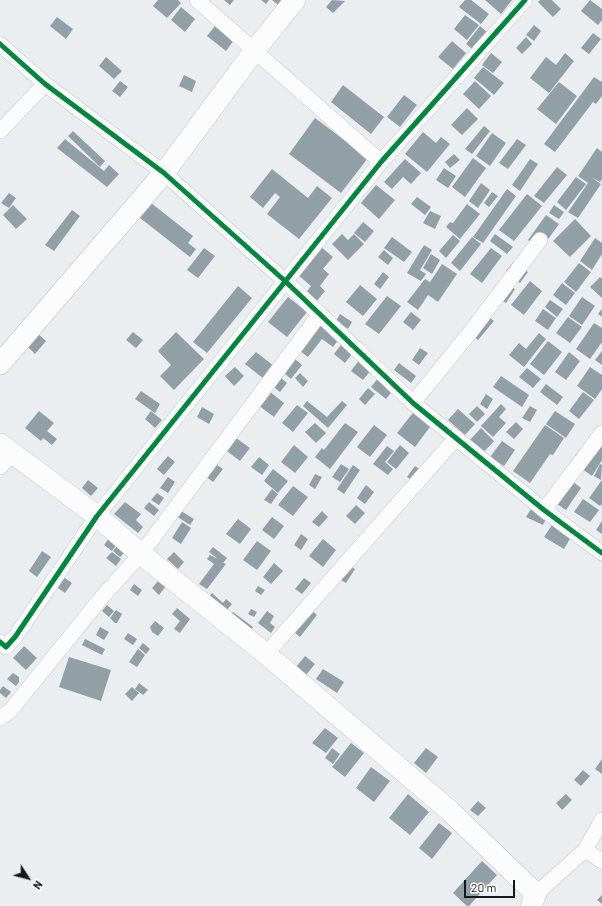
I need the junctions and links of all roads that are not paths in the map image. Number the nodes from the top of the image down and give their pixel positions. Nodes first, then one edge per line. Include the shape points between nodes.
1 (197, 0) edge
2 (295, 0) edge
3 (525, 0) edge
4 (0, 44) edge
5 (255, 50) junction
6 (45, 84) junction
7 (0, 131) edge
8 (381, 162) junction
9 (164, 173) junction
10 (540, 240) dead end
11 (285, 281) junction
12 (319, 315) junction
13 (0, 364) edge
14 (413, 403) junction
15 (602, 434) edge
16 (456, 438) junction
17 (4, 455) edge
18 (544, 510) junction
19 (97, 516) junction
20 (602, 553) edge
21 (141, 554) junction
22 (0, 642) edge
23 (266, 654) junction
24 (0, 718) edge
25 (602, 820) edge
26 (585, 850) junction
27 (602, 861) edge
28 (533, 900) edge

1 - 5 street
2 - 5 street
3 - 8 street
4 - 6 street
5 - 8 street
5 - 9 street
6 - 7 street
6 - 9 street
8 - 11 street
9 - 11 street
9 - 13 street
10 - 14 street
11 - 12 street
11 - 19 street
12 - 14 street
12 - 21 street
14 - 16 street
15 - 18 street
16 - 18 street
16 - 23 street
17 - 19 street
18 - 20 street
19 - 21 street
19 - 22 street via 15,637 6,647
21 - 23 street
21 - 24 street via 102,597 10,711
23 - 28 street via 450,812
25 - 26 street
26 - 27 street
26 - 28 street

